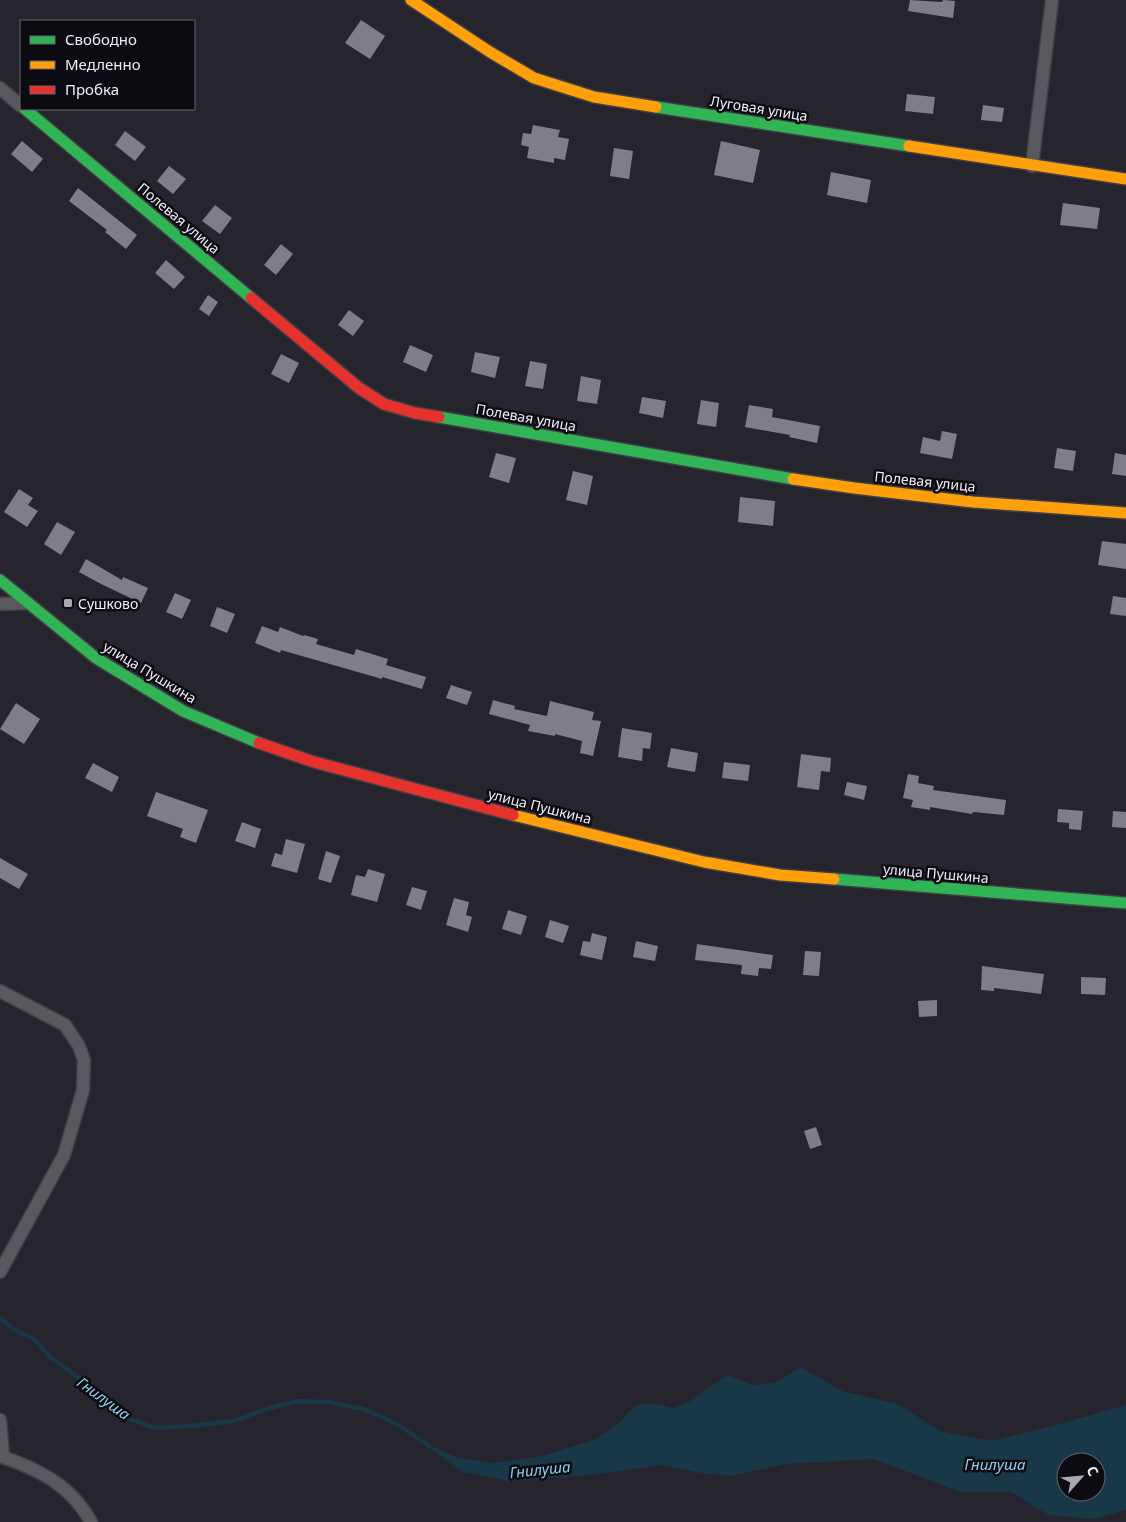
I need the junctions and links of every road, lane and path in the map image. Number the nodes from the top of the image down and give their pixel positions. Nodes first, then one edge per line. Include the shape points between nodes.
1 (411, 0) edge
2 (1052, 0) edge
3 (0, 88) edge
4 (20, 105) edge
5 (26, 110) edge
6 (1032, 166) junction
7 (1126, 179) edge
8 (1126, 514) edge
9 (0, 580) edge
10 (28, 603) junction
11 (0, 604) edge
12 (1126, 903) edge
13 (0, 991) edge
14 (0, 1272) edge
15 (0, 1420) edge
16 (1, 1456) edge
17 (91, 1522) edge

1 - 6 street, Луговая улица via 534,78 594,97
2 - 6 street
3 - 4 street
5 - 8 street, Полевая улица via 359,388 384,404 415,413 854,488 973,502
6 - 7 street, Луговая улица
9 - 10 street, улица Пушкина
10 - 11 street
10 - 12 street, улица Пушкина via 96,658 183,711 258,743 314,762 704,862 780,875
13 - 14 street via 65,1025 84,1060 83,1090 64,1155
15 - 16 street
16 - 17 street via 30,1466 67,1490

